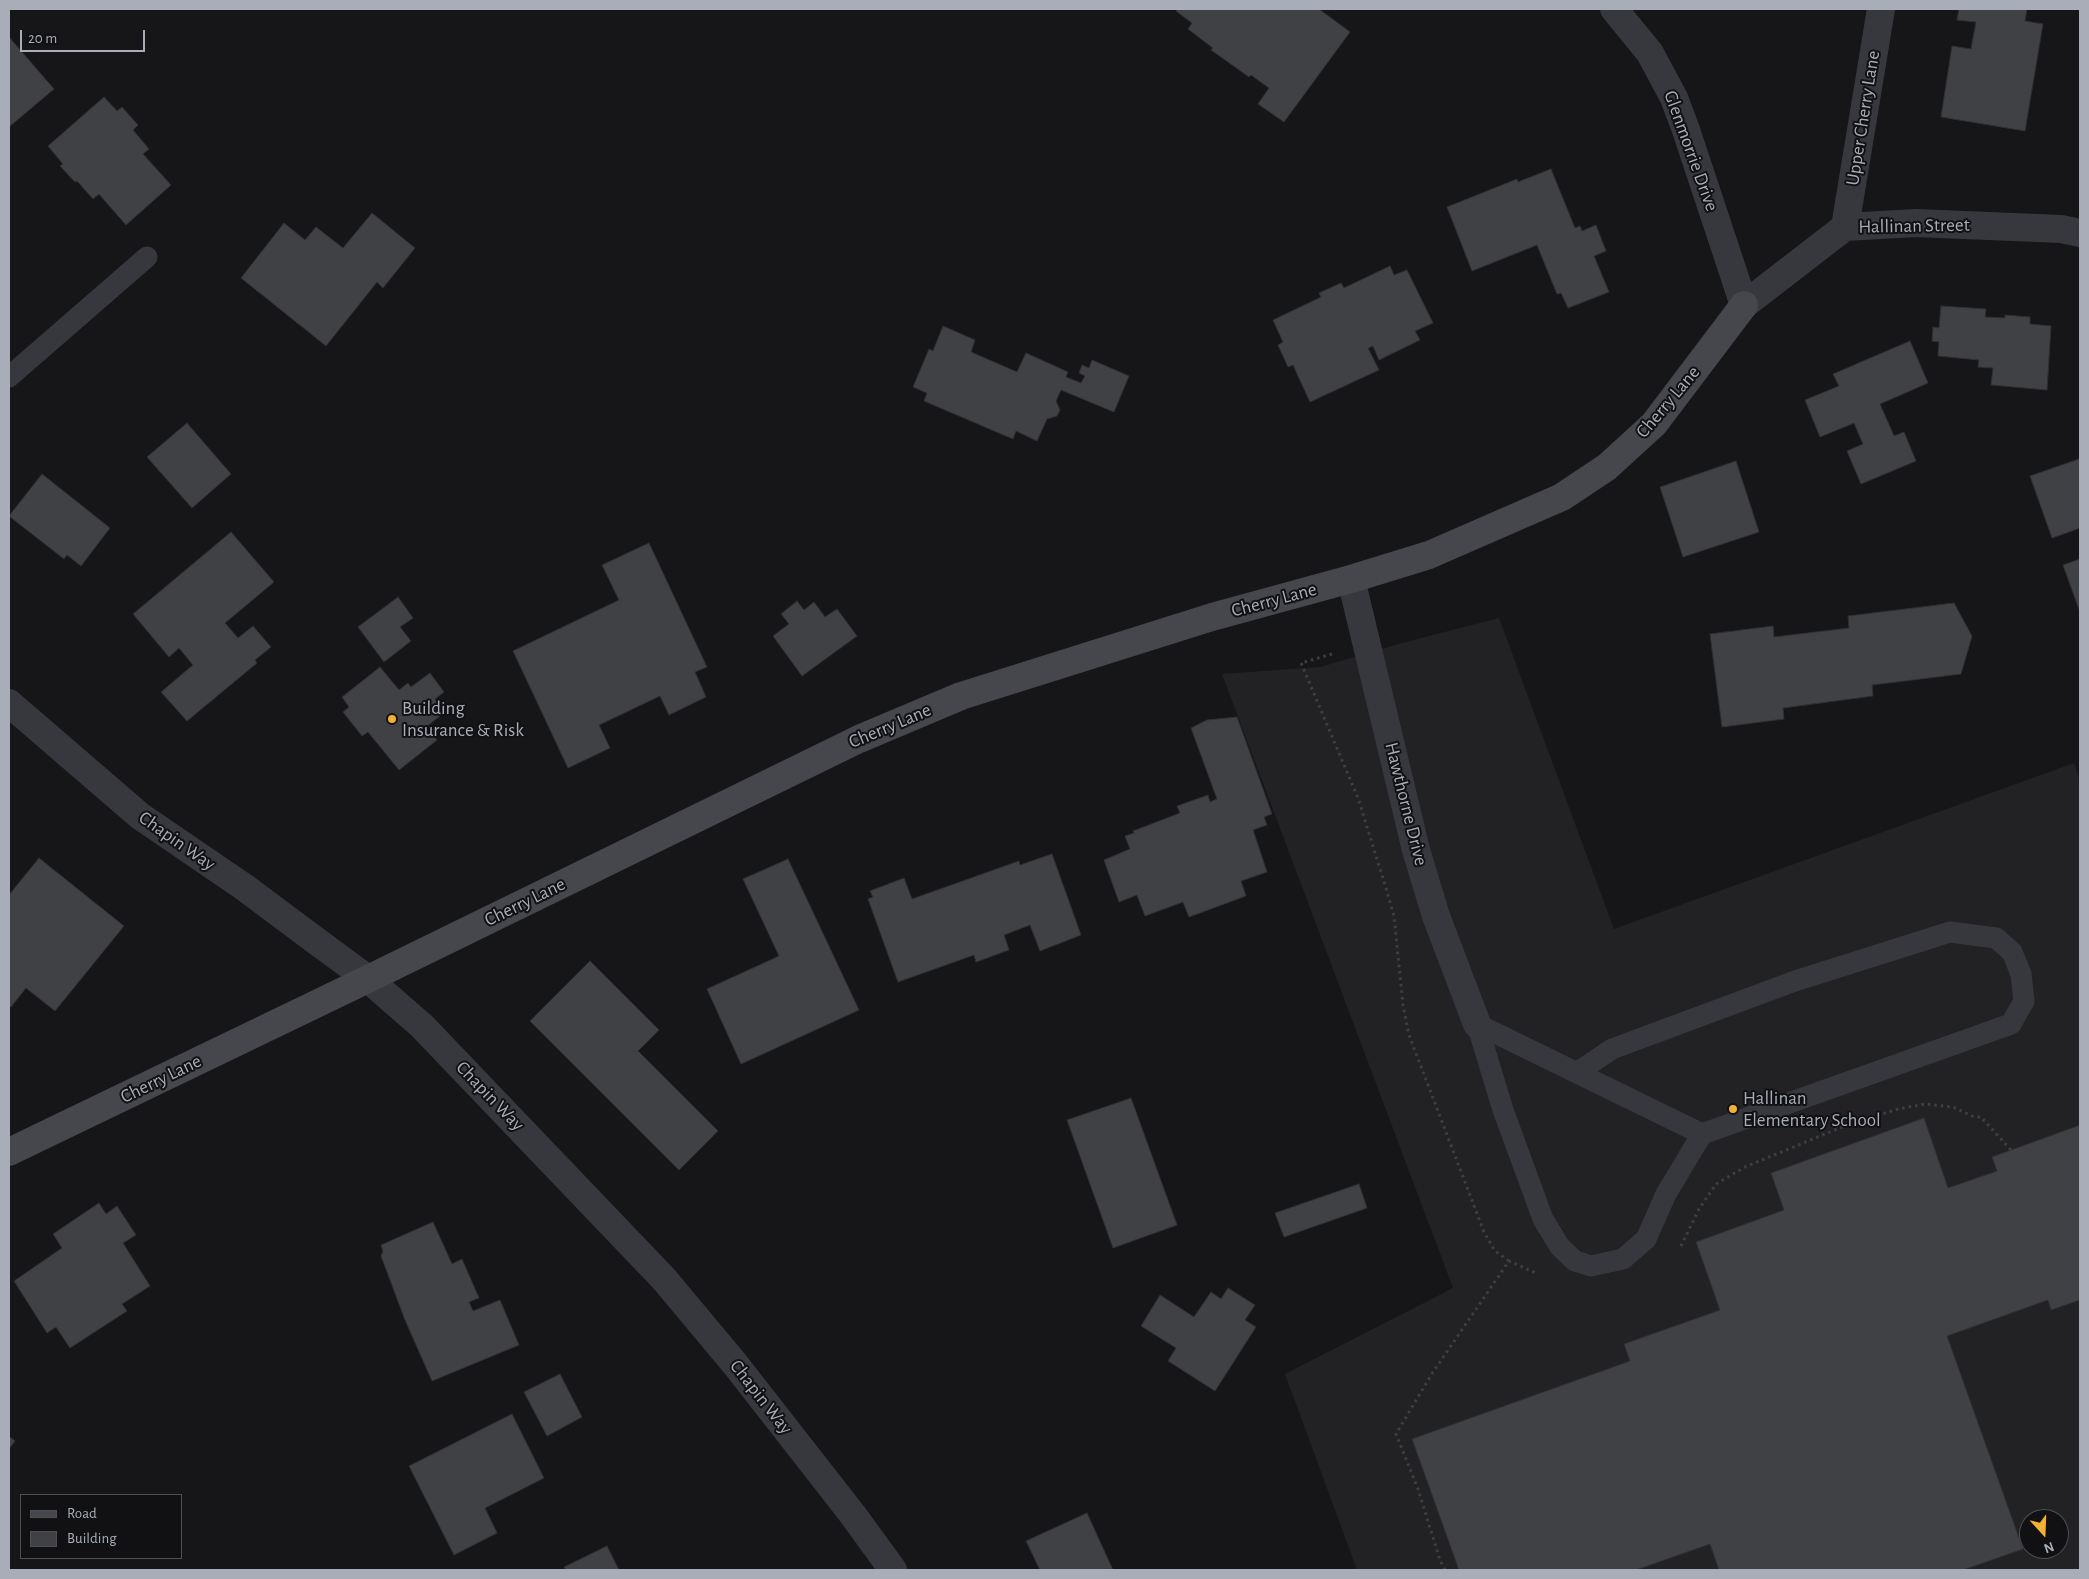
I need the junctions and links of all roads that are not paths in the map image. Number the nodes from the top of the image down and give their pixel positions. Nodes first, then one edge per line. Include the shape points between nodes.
1 (1614, 9) edge
2 (1881, 9) edge
3 (1844, 227) junction
4 (2080, 233) edge
5 (146, 257) dead end
6 (1744, 305) junction
7 (9, 377) edge
8 (1350, 579) junction
9 (9, 703) edge
10 (368, 979) junction
11 (1477, 1024) junction
12 (1578, 1072) junction
13 (1702, 1134) junction
14 (9, 1152) edge
15 (893, 1570) edge

1 - 6 street, Glenmorrie Drive via 1650,53 1674,98
2 - 3 street, Upper Cherry Lane
3 - 4 street, Hallinan Street via 1916,223 2061,229
3 - 6 street, Hallinan Street
5 - 7 lane
6 - 8 street, Cherry Lane via 1654,424 1607,467 1562,497 1504,523 1429,555
8 - 10 street, Cherry Lane via 1212,617 953,700 859,738
8 - 11 street, Hawthorne Drive via 1416,850 1436,916
9 - 10 street, Chapin Way via 140,816 244,887
10 - 14 street, Cherry Lane
10 - 15 street, Chapin Way via 422,1026 664,1279 735,1364
11 - 12 lane
11 - 13 lane via 1543,1219 1560,1247 1575,1261 1591,1266 1623,1259 1646,1239 1666,1194
12 - 13 lane
12 - 13 lane via 1612,1049 1795,981 1950,932 1996,938 2012,952 2021,974 2024,1001 2012,1024

